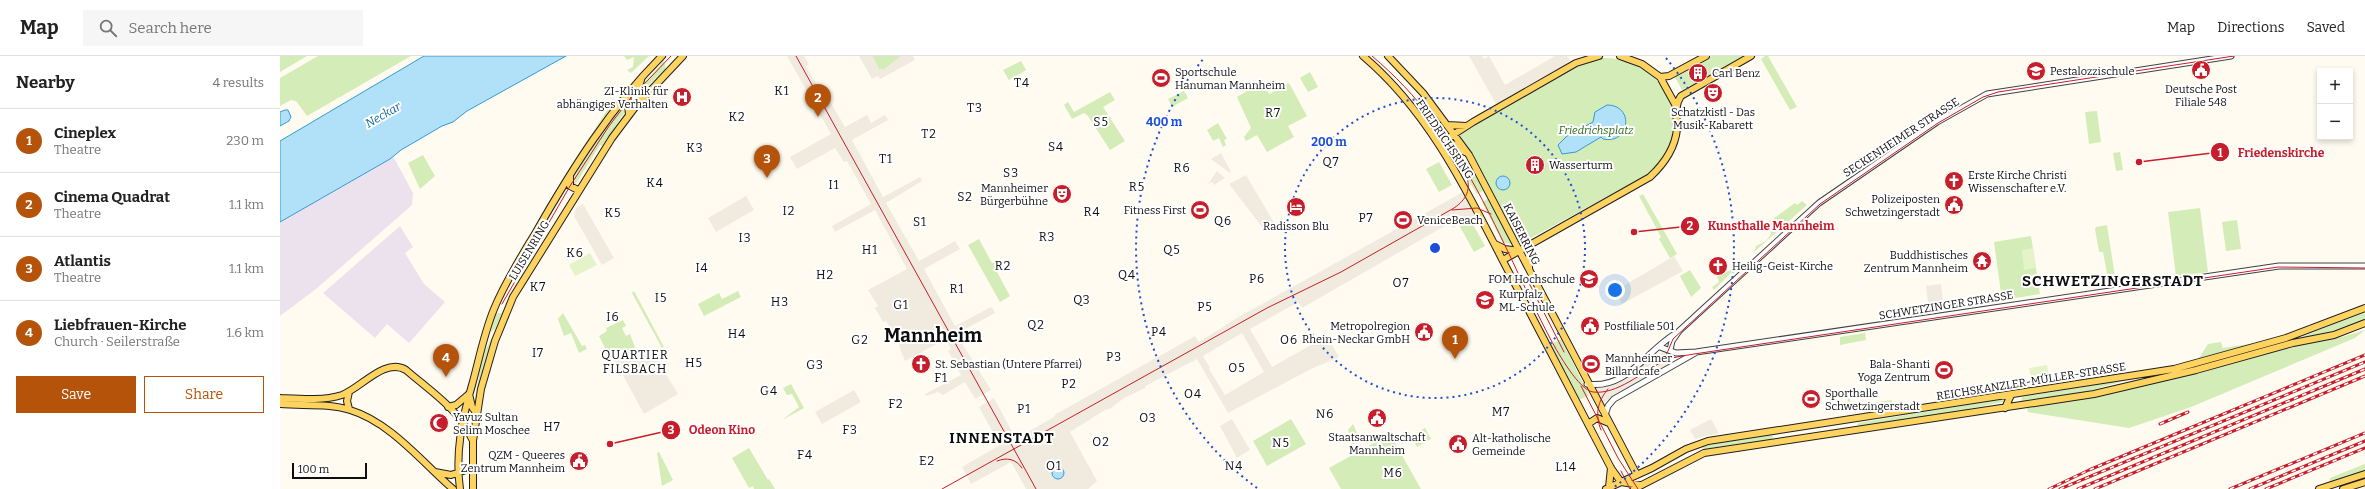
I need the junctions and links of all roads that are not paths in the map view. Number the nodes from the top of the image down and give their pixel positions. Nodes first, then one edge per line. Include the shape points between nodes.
1 (662, 56) edge
2 (684, 56) edge
3 (1363, 56) edge
4 (1388, 56) edge
5 (1599, 56) edge
6 (1620, 56) edge
7 (1706, 56) edge
8 (1752, 56) edge
9 (2231, 56) edge
10 (642, 76) junction
11 (1660, 77) junction
12 (627, 93) junction
13 (640, 102) junction
14 (1676, 106) junction
15 (629, 115) junction
16 (1448, 124) junction
17 (1466, 126) junction
18 (1455, 134) junction
19 (1439, 144) junction
20 (1450, 144) junction
21 (1463, 151) junction
22 (1445, 154) junction
23 (1469, 155) junction
24 (570, 174) junction
25 (578, 190) junction
26 (1489, 193) joint
27 (1495, 244) junction
28 (1529, 245) junction
29 (1519, 251) junction
30 (1503, 260) junction
31 (2365, 266) edge
32 (1529, 270) junction
33 (2365, 308) edge
34 (507, 309) junction
35 (493, 310) junction
36 (2365, 323) edge
37 (498, 330) junction
38 (1679, 331) junction
39 (484, 342) junction
40 (1660, 346) junction
41 (1670, 350) junction
42 (1696, 352) junction
43 (1587, 384) junction
44 (349, 392) junction
45 (469, 394) junction
46 (2012, 395) junction
47 (280, 398) edge
48 (280, 404) edge
49 (448, 407) junction
50 (2005, 408) junction
51 (349, 409) junction
52 (477, 414) junction
53 (1605, 415) junction
54 (462, 421) junction
55 (1609, 423) junction
56 (1588, 424) junction
57 (460, 436) junction
58 (473, 441) junction
59 (1631, 464) junction
60 (472, 468) junction
61 (1611, 468) junction
62 (1652, 468) junction
63 (433, 472) junction
64 (459, 473) junction
65 (2365, 474) edge
66 (1637, 475) junction
67 (1621, 482) junction
68 (2365, 482) edge
69 (1635, 487) edge
70 (1608, 488) edge
71 (453, 489) edge
72 (460, 489) edge
73 (473, 489) edge
74 (2319, 489) edge
75 (2343, 489) edge

1 - 10 main road, LUISENRING
2 - 13 main road, LUISENRING
3 - 19 main road, FRIEDRICHSRING via 1396,88
4 - 16 main road, FRIEDRICHSRING
5 - 17 main road via 1576,63
6 - 11 main road via 1642,64
7 - 11 main road via 1669,76
8 - 14 main road via 1686,92
9 - 38 street, SECKENHEIMER STRASSE via 1987,94 1937,122 1818,203
10 - 12 main road, LUISENRING
10 - 13 main road via 638,90
11 - 14 main road
12 - 15 main road
12 - 24 main road, LUISENRING
13 - 15 main road, LUISENRING
14 - 28 main road via 1674,141 1667,158 1657,170
15 - 25 main road, LUISENRING
16 - 17 main road
16 - 18 main road, FRIEDRICHSRING
17 - 18 main road
18 - 19 main road
18 - 20 main road
18 - 23 main road, FRIEDRICHSRING
19 - 20 main road
19 - 22 main road, FRIEDRICHSRING
20 - 21 main road
20 - 22 main road
21 - 22 main road via 1454,150
21 - 23 main road
22 - 27 main road, FRIEDRICHSRING via 1474,201
23 - 26 main road, FRIEDRICHSRING
24 - 25 main road via 570,186
24 - 35 main road, LUISENRING
25 - 34 main road, LUISENRING
26 - 29 main road, KAISERRING
27 - 29 main road
27 - 30 main road
28 - 29 main road
28 - 32 main road
29 - 30 main road
29 - 32 main road, KAISERRING
30 - 56 main road
31 - 42 street, SCHWETZINGER STRASSE via 2261,268
32 - 43 main road, KAISERRING
33 - 46 main road, REICHSKANZLER-MÜLLER-STRASSE via 2286,338 2194,364
34 - 35 main road
34 - 37 main road, LUISENRING
35 - 39 main road, LUISENRING
36 - 50 main road, REICHSKANZLER-MÜLLER-STRASSE via 2334,335 2292,343 2140,384
37 - 39 main road
37 - 52 main road, LUISENRING via 487,365
38 - 40 street, SECKENHEIMER STRASSE
38 - 41 street, SECKENHEIMER STRASSE via 1672,341
39 - 45 main road, LUISENRING
40 - 41 street, SCHWETZINGER STRASSE
40 - 43 street via 1638,367 1604,385
41 - 42 street, SCHWETZINGER STRASSE via 1676,353
42 - 53 street, SCHWETZINGER STRASSE via 1614,399
43 - 53 main road, KAISERRING
44 - 47 main road via 325,398
44 - 49 main road via 389,367 398,367 406,370
44 - 51 main road
45 - 49 main road via 456,405
45 - 52 main road via 472,407
45 - 54 main road, LUISENRING
46 - 50 main road
46 - 62 main road, REICHSKANZLER-MÜLLER-STRASSE via 1725,438 1693,446
48 - 51 main road
49 - 54 main road
50 - 69 main road, REICHSKANZLER-MÜLLER-STRASSE via 1697,455
51 - 63 main road via 364,415 386,430
52 - 58 main road, LUISENRING
53 - 55 main road, KAISERRING
54 - 57 main road, LUISENRING
54 - 58 main road
55 - 56 main road via 1597,418
55 - 59 main road, KAISERRING
56 - 61 main road
57 - 58 main road
57 - 64 main road, LUISENRING
58 - 60 main road, LUISENRING
59 - 62 main road via 1640,468
59 - 66 main road, KAISERRING
60 - 64 main road
60 - 73 main road, LUISENRING
61 - 67 main road
61 - 70 main road
62 - 66 main road, REICHSKANZLER-MÜLLER-STRASSE
63 - 64 main road via 448,475
63 - 71 main road
64 - 72 main road, LUISENRING
65 - 74 main road
66 - 67 main road, REICHSKANZLER-MÜLLER-STRASSE
66 - 69 main road
67 - 69 main road
67 - 70 main road, REICHSKANZLER-MÜLLER-STRASSE
68 - 75 main road

